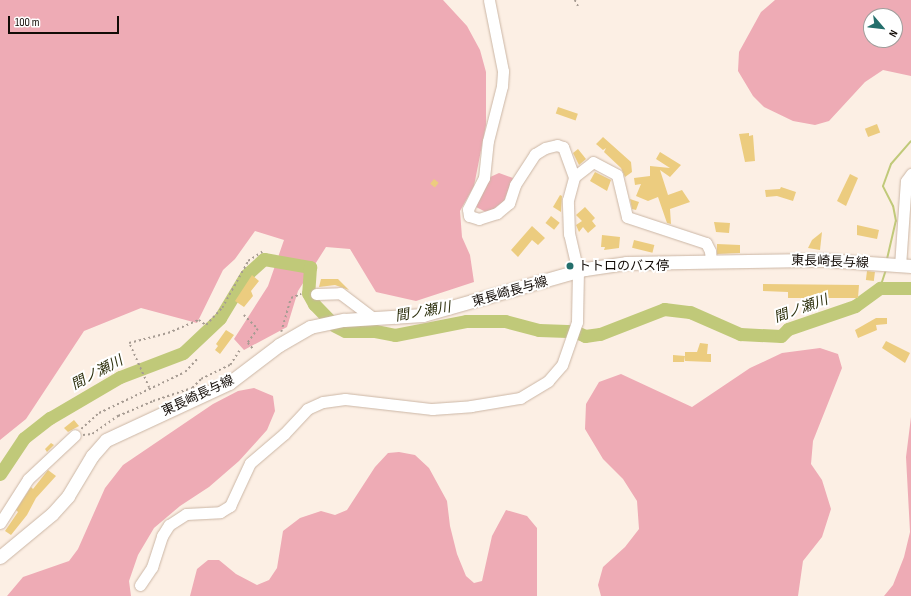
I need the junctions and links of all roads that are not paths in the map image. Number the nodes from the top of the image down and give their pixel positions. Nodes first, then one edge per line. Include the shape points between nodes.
1 (489, 0) edge
2 (911, 174) edge
3 (574, 177) junction
4 (711, 261) junction
5 (905, 266) edge
6 (578, 272) junction
7 (316, 294) dead end
8 (373, 318) junction
9 (75, 435) road end
10 (0, 523) edge
11 (0, 557) edge
12 (140, 585) dead end

1 - 3 street via 503,70 502,86 488,141 484,178 468,209 469,216 479,219 497,214 509,203 515,184 535,154 545,148 557,145 563,147
2 - 5 street via 906,181
3 - 4 street via 593,162 617,175 627,217 706,243
3 - 6 street via 568,200 569,234
4 - 5 main road, 東長崎長与線 via 826,260
4 - 6 main road, 東長崎長与線 via 626,263
6 - 8 main road, 東長崎長与線 via 423,315
6 - 12 street via 577,322 569,351 562,365 548,381 520,398 471,406 432,409 345,399 323,402 307,409 284,434 250,463 230,506 220,512 186,514 169,525 162,536 152,567
7 - 8 street via 340,293
8 - 11 main road, 東長崎長与線 via 327,322 305,330 210,393 149,418 106,440 92,456 68,496 52,514
9 - 10 street via 28,480

